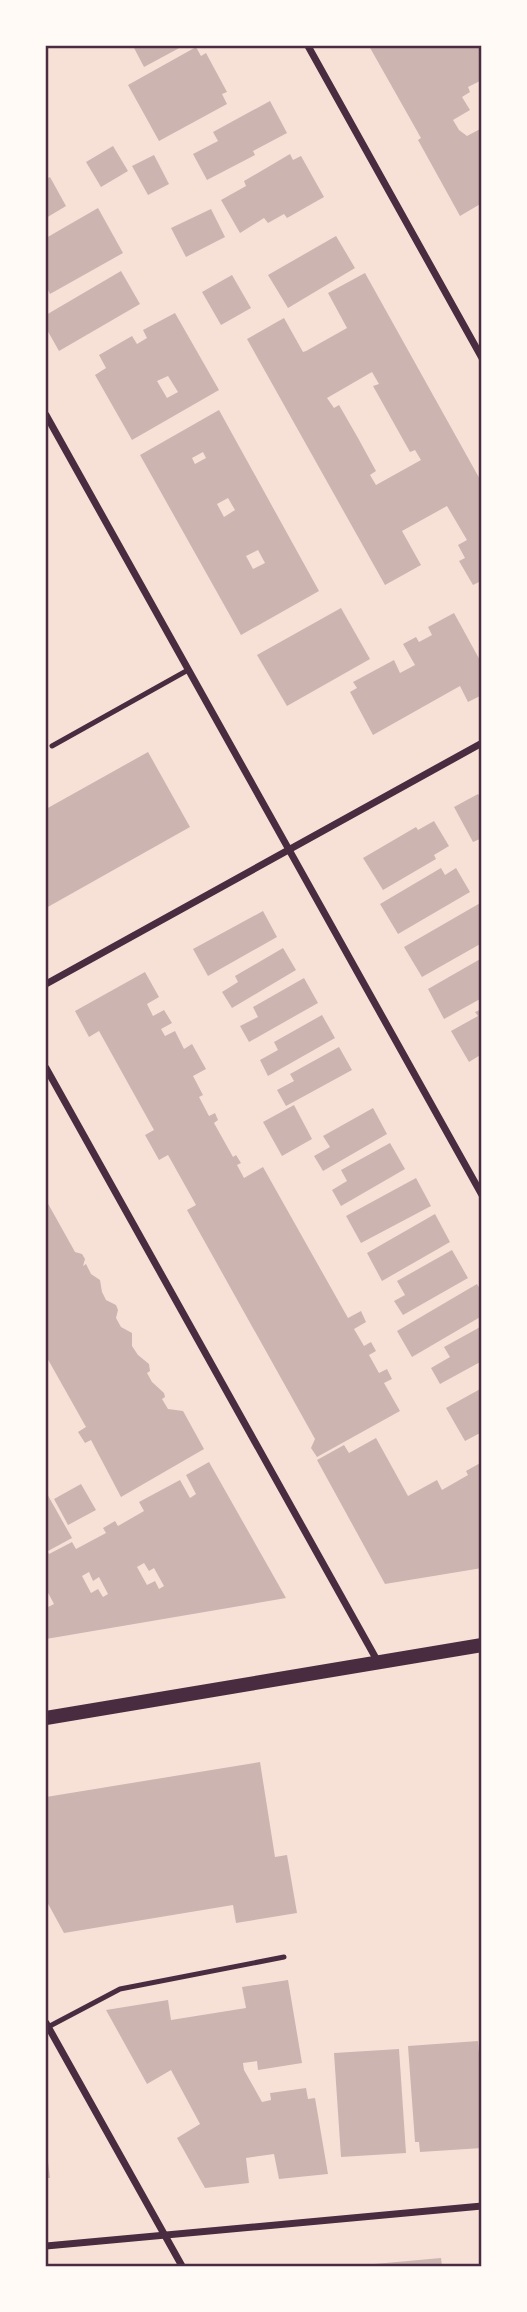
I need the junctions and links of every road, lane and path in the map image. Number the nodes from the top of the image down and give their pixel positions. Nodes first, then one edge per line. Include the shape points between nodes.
1 (308, 46) edge
2 (481, 358) edge
3 (46, 415) edge
4 (188, 670) junction
5 (481, 743) edge
6 (52, 746) dead end
7 (288, 850) junction
8 (46, 985) edge
9 (46, 1068) edge
10 (481, 1195) edge
11 (481, 1646) edge
12 (379, 1662) junction
13 (46, 1718) edge
14 (284, 1957) dead end
15 (47, 2025) edge
16 (481, 2206) edge
17 (164, 2235) junction
18 (46, 2246) edge
19 (182, 2266) edge

1 - 2 street
3 - 4 street
4 - 6 lane
4 - 7 street
5 - 7 street
7 - 8 street
7 - 10 street
9 - 12 street
11 - 12 main road
12 - 13 main road
14 - 15 lane via 120,1989
15 - 17 street
16 - 17 street
17 - 18 street
17 - 19 street

